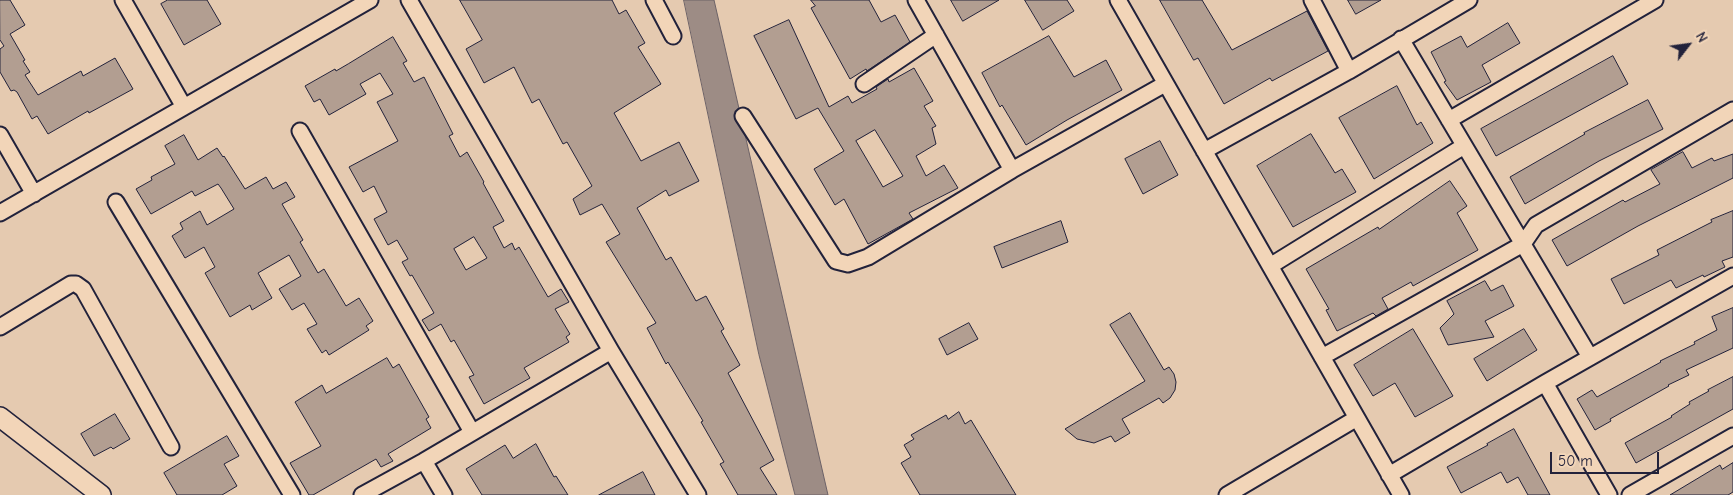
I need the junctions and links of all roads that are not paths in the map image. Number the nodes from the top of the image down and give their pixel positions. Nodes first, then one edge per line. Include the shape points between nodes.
1 (123, 0) edge
2 (370, 0) edge
3 (409, 0) edge
4 (654, 0) edge
5 (916, 0) edge
6 (1118, 0) edge
7 (1312, 0) edge
8 (1469, 0) edge
9 (1655, 0) edge
10 (936, 35) junction
11 (673, 36) dead end
12 (1401, 39) junction
13 (1349, 71) junction
14 (864, 84) dead end
15 (1166, 84) junction
16 (184, 107) junction
17 (1733, 110) edge
18 (742, 116) dead end
19 (1449, 120) junction
20 (300, 132) dead end
21 (0, 135) edge
22 (1464, 146) junction
23 (1204, 151) junction
24 (1012, 170) junction
25 (34, 194) junction
26 (116, 202) dead end
27 (0, 213) edge
28 (1523, 244) junction
29 (1270, 266) junction
30 (1733, 276) edge
31 (0, 327) edge
32 (611, 351) junction
33 (1322, 357) junction
34 (1590, 358) junction
35 (1545, 383) junction
36 (0, 417) edge
37 (1357, 418) junction
38 (472, 432) junction
39 (1733, 436) edge
40 (171, 447) dead end
41 (424, 461) junction
42 (1389, 475) junction
43 (101, 495) edge
44 (292, 495) edge
45 (362, 495) edge
46 (444, 495) edge
47 (698, 495) edge
48 (1227, 495) edge
49 (1401, 495) edge
50 (1609, 495) edge
51 (1630, 495) edge

1 - 16 street
2 - 16 street
3 - 32 street
4 - 11 street
5 - 10 street
6 - 15 street
7 - 13 street
8 - 12 street
9 - 19 street
10 - 14 street
10 - 24 street
12 - 13 street
12 - 19 street
13 - 23 street
15 - 23 street
15 - 24 street
16 - 25 street
17 - 28 street via 1536,225
18 - 24 street via 836,261 848,264 868,257
19 - 22 street
20 - 38 street
21 - 25 street
22 - 28 street
22 - 29 street
23 - 29 street
25 - 27 street
26 - 44 street
28 - 33 street
28 - 34 street
29 - 33 street
30 - 34 street
31 - 40 street via 76,284 83,289
32 - 38 street
32 - 47 street
33 - 37 street
34 - 35 street
35 - 42 street
35 - 50 street
36 - 43 street
37 - 42 street
37 - 48 street
38 - 41 street
39 - 51 street
41 - 45 street
41 - 46 street
42 - 49 street

